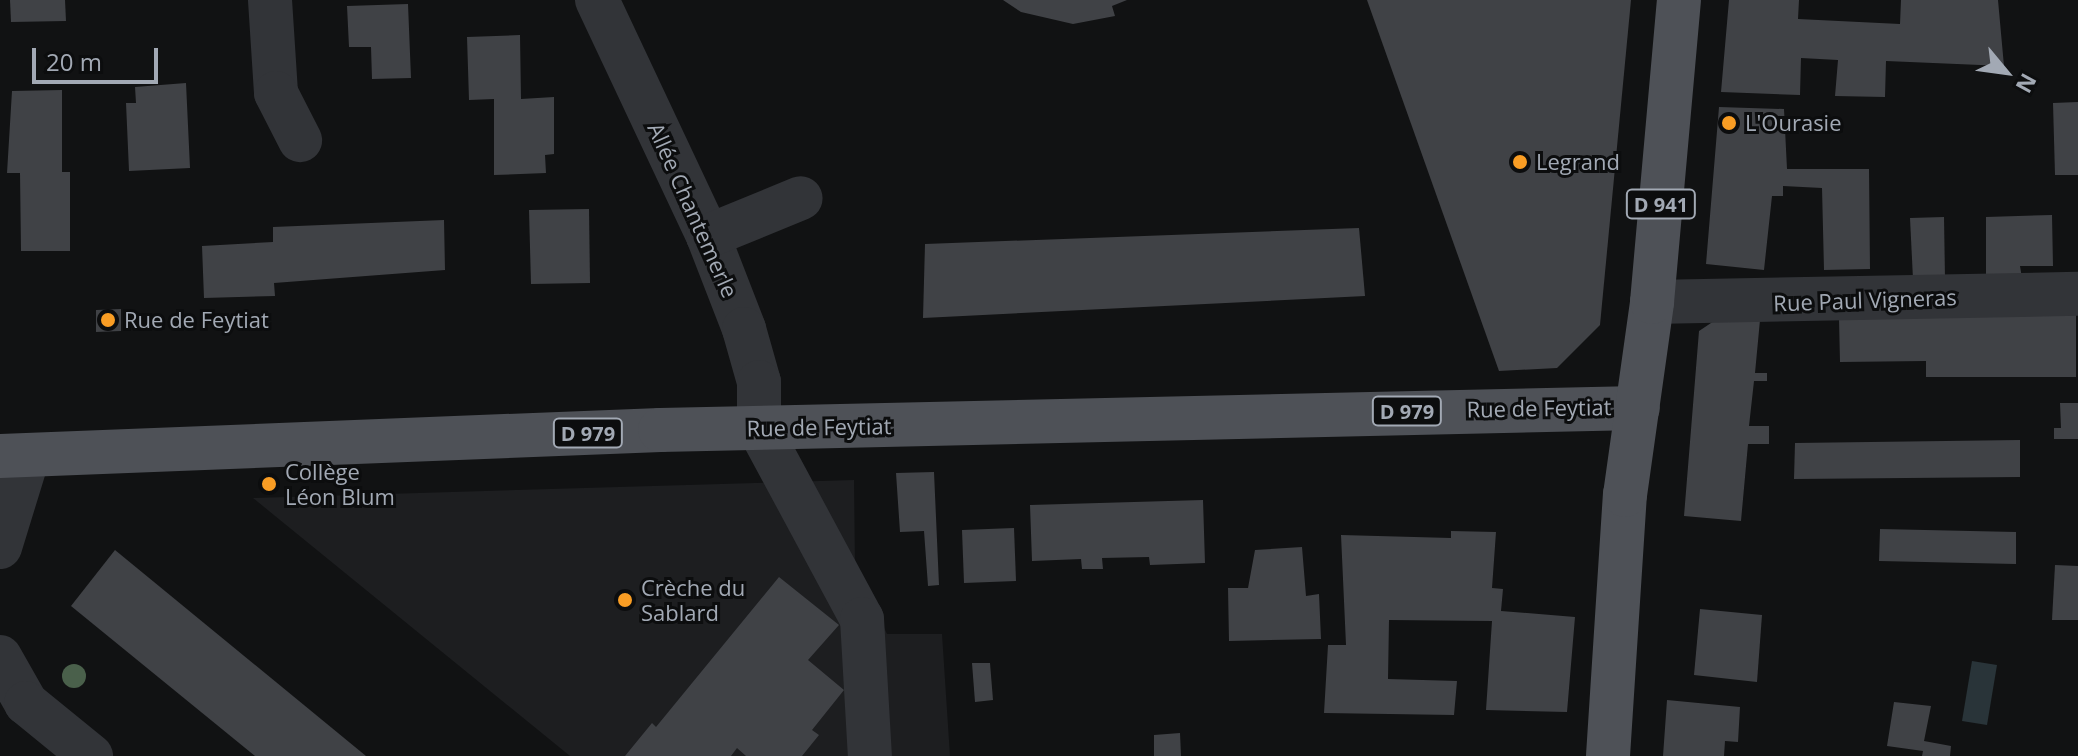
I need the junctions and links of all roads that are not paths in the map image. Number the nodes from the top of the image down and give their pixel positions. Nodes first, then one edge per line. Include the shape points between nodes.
1 (270, 0) edge
2 (597, 0) edge
3 (1679, 0) edge
4 (300, 140) dead end
5 (801, 198) dead end
6 (708, 236) junction
7 (2078, 294) edge
8 (1652, 302) junction
9 (1638, 408) junction
10 (759, 428) junction
11 (14, 456) edge
12 (0, 547) edge
13 (0, 657) edge
14 (91, 756) edge
15 (870, 756) edge
16 (1608, 756) edge

1 - 4 street via 276,93
2 - 6 street, Allée Chantemerle
3 - 8 main road, D 941
5 - 6 street
6 - 10 street, Allée Chantemerle via 754,357
7 - 8 street, Rue Paul Vigneras
8 - 9 main road, D 941
9 - 10 main road, Rue de Feytiat / D 979
9 - 16 main road, D 941 via 1625,495
10 - 11 main road, Rue de Feytiat / D 979
10 - 15 street via 862,619
11 - 12 street
13 - 14 street via 26,703

